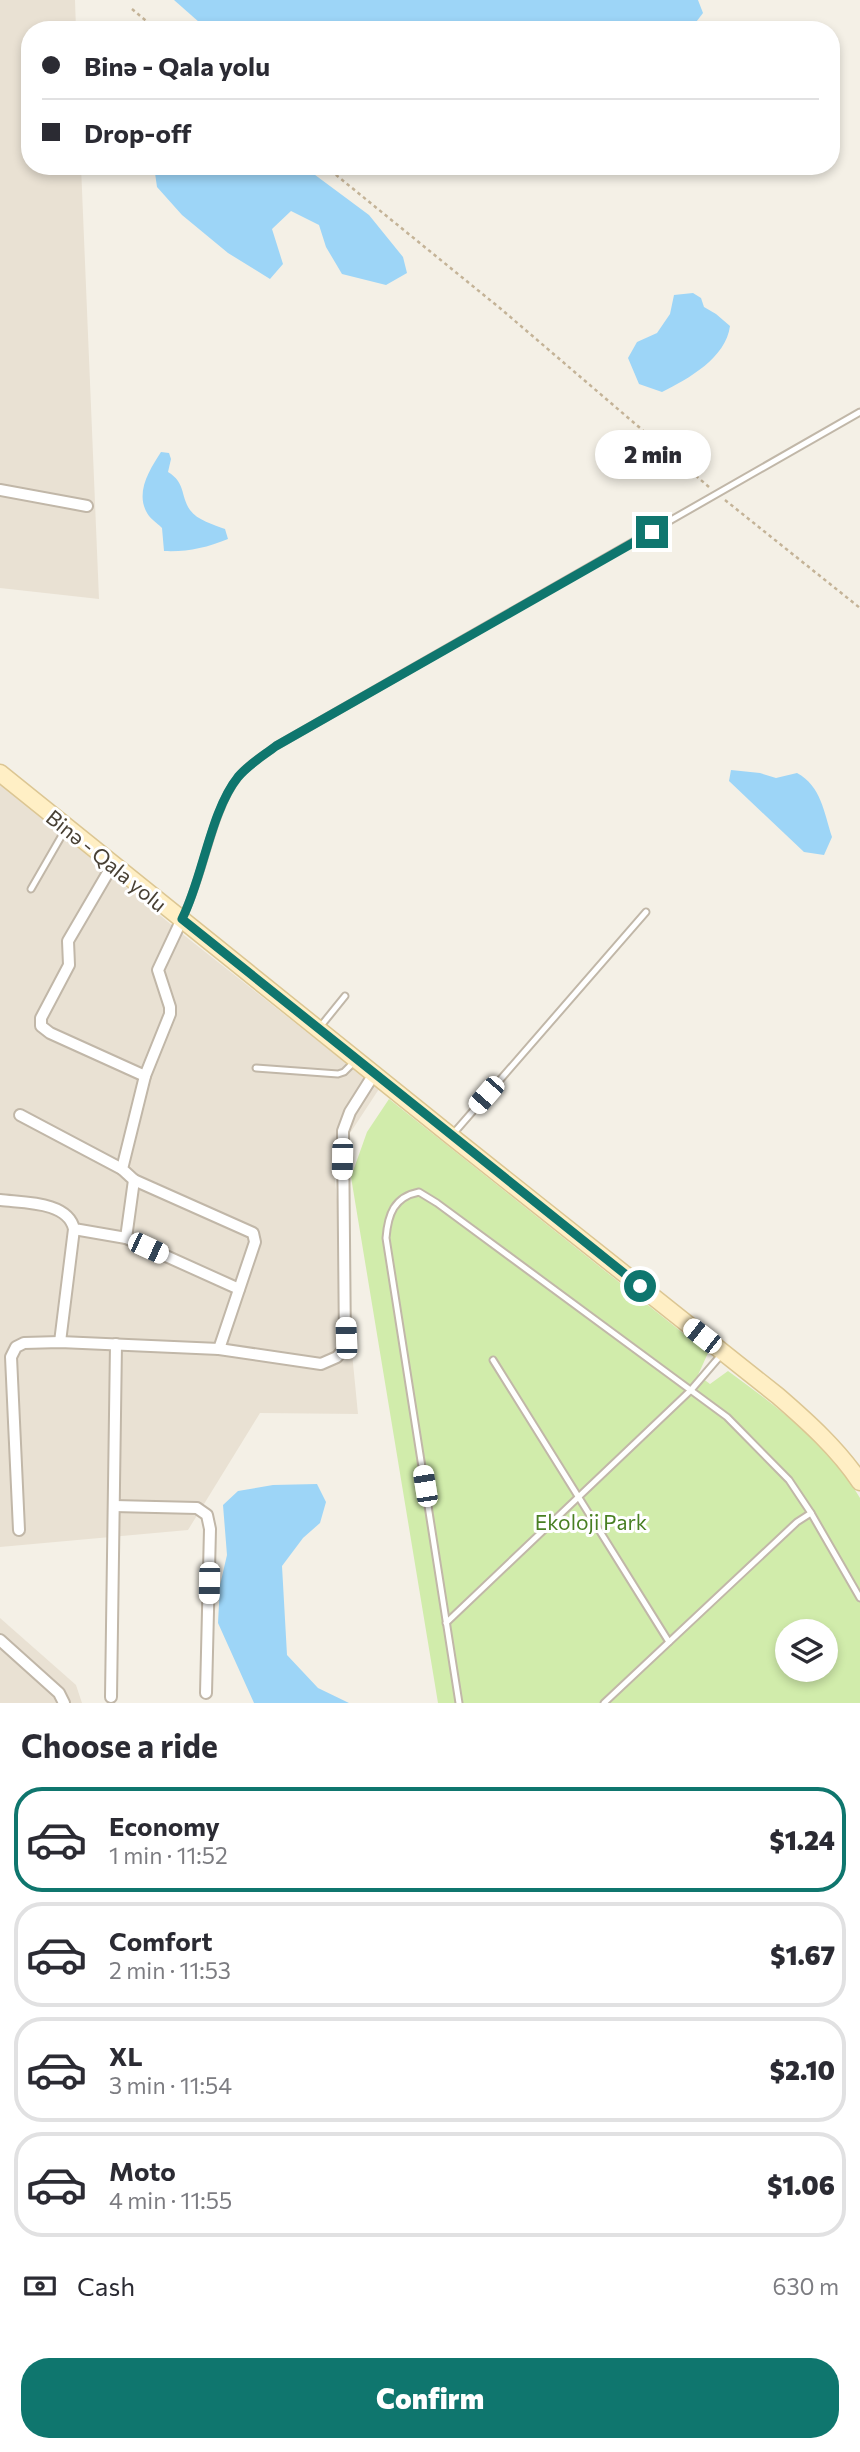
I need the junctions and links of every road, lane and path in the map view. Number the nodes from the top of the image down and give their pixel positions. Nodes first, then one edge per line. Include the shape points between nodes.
1 (132, 9) dead end
2 (146, 21) edge
3 (336, 175) edge
4 (860, 412) edge
5 (0, 490) edge
6 (718, 494) junction
7 (87, 506) dead end
8 (860, 608) edge
9 (0, 773) edge
10 (66, 827) junction
11 (113, 864) junction
12 (31, 889) dead end
13 (646, 912) dead end
14 (182, 919) junction
15 (345, 996) dead end
16 (318, 1029) junction
17 (356, 1060) junction
18 (256, 1068) dead end
19 (374, 1074) junction
20 (145, 1076) junction
21 (20, 1115) dead end
22 (451, 1136) junction
23 (122, 1169) junction
24 (134, 1180) junction
25 (0, 1200) edge
26 (74, 1229) junction
27 (126, 1238) junction
28 (239, 1289) junction
29 (60, 1342) junction
30 (116, 1345) junction
31 (219, 1349) junction
32 (723, 1352) junction
33 (493, 1360) dead end
34 (691, 1390) junction
35 (860, 1482) edge
36 (578, 1497) junction
37 (114, 1506) junction
38 (811, 1513) junction
39 (19, 1530) dead end
40 (860, 1598) edge
41 (446, 1623) junction
42 (0, 1640) edge
43 (668, 1642) junction
44 (206, 1693) dead end
45 (111, 1697) dead end
46 (64, 1703) edge
47 (459, 1703) edge
48 (604, 1703) edge

1 - 2 path
3 - 6 path
4 - 6 lane
5 - 7 street
6 - 8 path
6 - 14 lane via 251,764 224,801
9 - 10 main road, Binə - Qala yolu
10 - 11 main road, Binə - Qala yolu
10 - 12 lane
11 - 14 main road, Binə - Qala yolu
11 - 20 street via 68,941 69,965 41,1026
13 - 22 lane
14 - 16 main road, Binə - Qala yolu
14 - 20 street via 158,970 170,1014
15 - 16 lane
16 - 17 main road, Binə - Qala yolu
17 - 18 lane via 338,1074
17 - 19 main road, Binə - Qala yolu
19 - 22 main road, Binə - Qala yolu
19 - 31 street via 343,1131 345,1347 337,1357 321,1364
20 - 23 street
21 - 23 street
22 - 32 main road, Binə - Qala yolu
23 - 24 street
24 - 27 street
24 - 28 street via 253,1233 255,1242
25 - 26 street via 54,1209 64,1213
26 - 27 street
26 - 29 street
27 - 28 street
28 - 31 street
29 - 30 street
29 - 39 street via 24,1343 11,1357
30 - 31 street
30 - 37 street
32 - 34 lane
32 - 35 main road, Binə - Qala yolu via 801,1415
33 - 36 lane
34 - 36 lane
34 - 38 lane via 727,1417 789,1480
34 - 41 lane via 437,1203 419,1192 406,1195 393,1207 386,1238
36 - 41 lane
36 - 43 lane
37 - 44 street via 197,1508 207,1515
37 - 45 street
38 - 40 lane
38 - 43 lane
41 - 47 lane
42 - 46 street via 59,1693
43 - 48 lane

